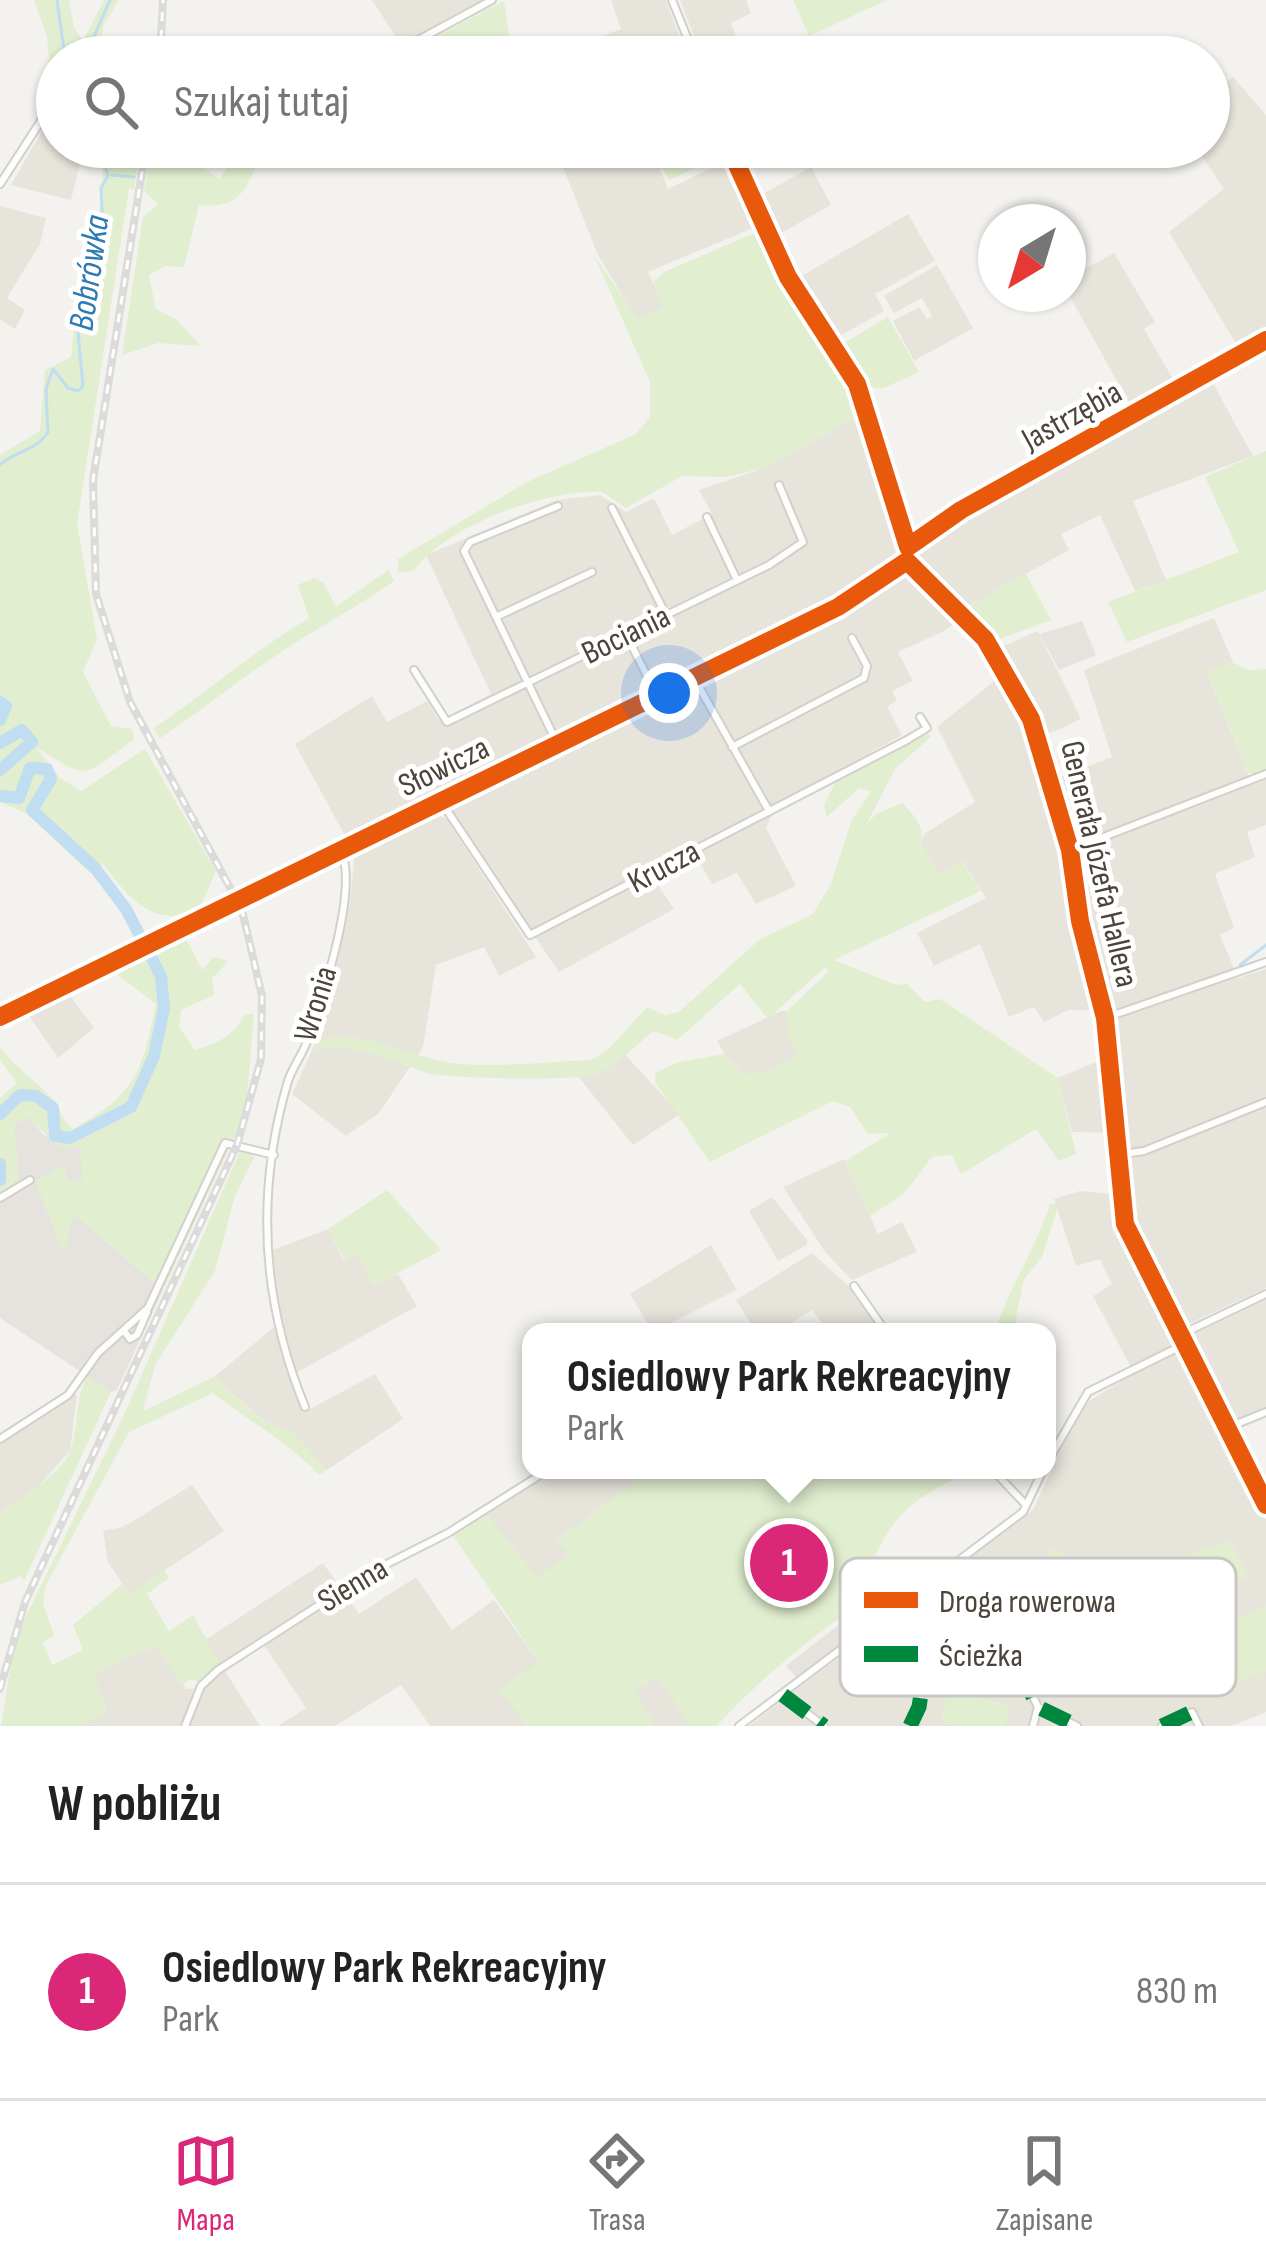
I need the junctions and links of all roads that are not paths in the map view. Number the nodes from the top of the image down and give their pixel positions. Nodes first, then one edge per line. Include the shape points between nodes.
1 (492, 0) edge
2 (672, 0) edge
3 (426, 36) edge
4 (687, 36) edge
5 (36, 128) edge
6 (739, 168) edge
7 (0, 184) edge
8 (1266, 340) edge
9 (779, 485) dead end
10 (558, 506) dead end
11 (612, 508) dead end
12 (707, 517) dead end
13 (908, 547) junction
14 (907, 561) junction
15 (592, 572) dead end
16 (737, 580) junction
17 (666, 615) junction
18 (496, 617) junction
19 (627, 636) junction
20 (852, 638) dead end
21 (414, 670) dead end
22 (694, 678) junction
23 (529, 683) junction
24 (657, 696) junction
25 (920, 718) dead end
26 (558, 745) junction
27 (732, 747) junction
28 (1266, 774) edge
29 (441, 802) junction
30 (769, 812) junction
31 (1070, 850) junction
32 (341, 851) junction
33 (1266, 962) edge
34 (0, 1017) edge
35 (1105, 1018) junction
36 (1266, 1102) edge
37 (274, 1155) junction
38 (1117, 1155) junction
39 (30, 1180) dead end
40 (0, 1198) edge
41 (854, 1286) dead end
42 (1266, 1294) edge
43 (880, 1323) edge
44 (1180, 1335) junction
45 (1185, 1344) junction
46 (305, 1407) dead end
47 (1266, 1412) edge
48 (1227, 1428) junction
49 (0, 1439) edge
50 (1056, 1448) edge
51 (534, 1479) edge
52 (1001, 1479) edge
53 (1039, 1479) edge
54 (1266, 1504) edge
55 (1026, 1505) junction
56 (958, 1558) edge
57 (840, 1650) edge
58 (783, 1695) junction
59 (921, 1696) edge
60 (1033, 1696) edge
61 (1038, 1707) junction
62 (185, 1726) edge
63 (739, 1726) edge
64 (824, 1726) edge
65 (910, 1726) edge
66 (1033, 1726) edge
67 (1077, 1726) edge
68 (1162, 1726) edge
69 (1198, 1726) edge

1 - 3 street
2 - 4 street
5 - 7 street
6 - 13 street via 788,277 857,384
8 - 13 street, Jastrzębia
9 - 16 street, Bociania via 803,542
10 - 18 street via 464,550
11 - 17 street
12 - 16 street
13 - 14 street
14 - 22 street, Słowicza via 850,601
14 - 31 street, Generała Józefa Hallera via 964,615 1020,691
15 - 18 street
16 - 17 street, Bociania
17 - 19 street, Bociania
18 - 23 street
19 - 23 street, Bociania
19 - 24 street
20 - 27 street via 867,666 864,677
21 - 23 street, Bociania via 447,722
22 - 24 street, Słowicza
22 - 27 street
23 - 26 street
24 - 26 street, Słowicza
25 - 30 street, Krucza via 927,728
26 - 29 street, Słowicza
27 - 30 street
28 - 31 street
29 - 30 street, Krucza via 530,935
29 - 32 street, Słowicza
31 - 35 street, Generała Józefa Hallera
32 - 34 street, Słowicza
32 - 37 street, Wronia via 348,865 342,914 308,1040 289,1079
33 - 35 street
35 - 38 street, Generała Józefa Hallera
36 - 38 street
37 - 46 street, Wronia via 269,1301
37 - 49 street via 225,1143 148,1309 98,1353 68,1394
38 - 44 street, Generała Józefa Hallera via 1126,1224
39 - 40 street
41 - 43 street
42 - 44 street
44 - 45 street, Generała Józefa Hallera
45 - 48 street, Generała Józefa Hallera
45 - 50 street via 1088,1392
47 - 48 street
48 - 54 street, Generała Józefa Hallera
51 - 62 street, Sienna via 212,1675
52 - 55 street
53 - 55 street
55 - 56 street
57 - 58 street
58 - 63 street
58 - 64 street
59 - 65 street
60 - 61 street
61 - 66 street
61 - 67 street
68 - 69 street via 1192,1712

